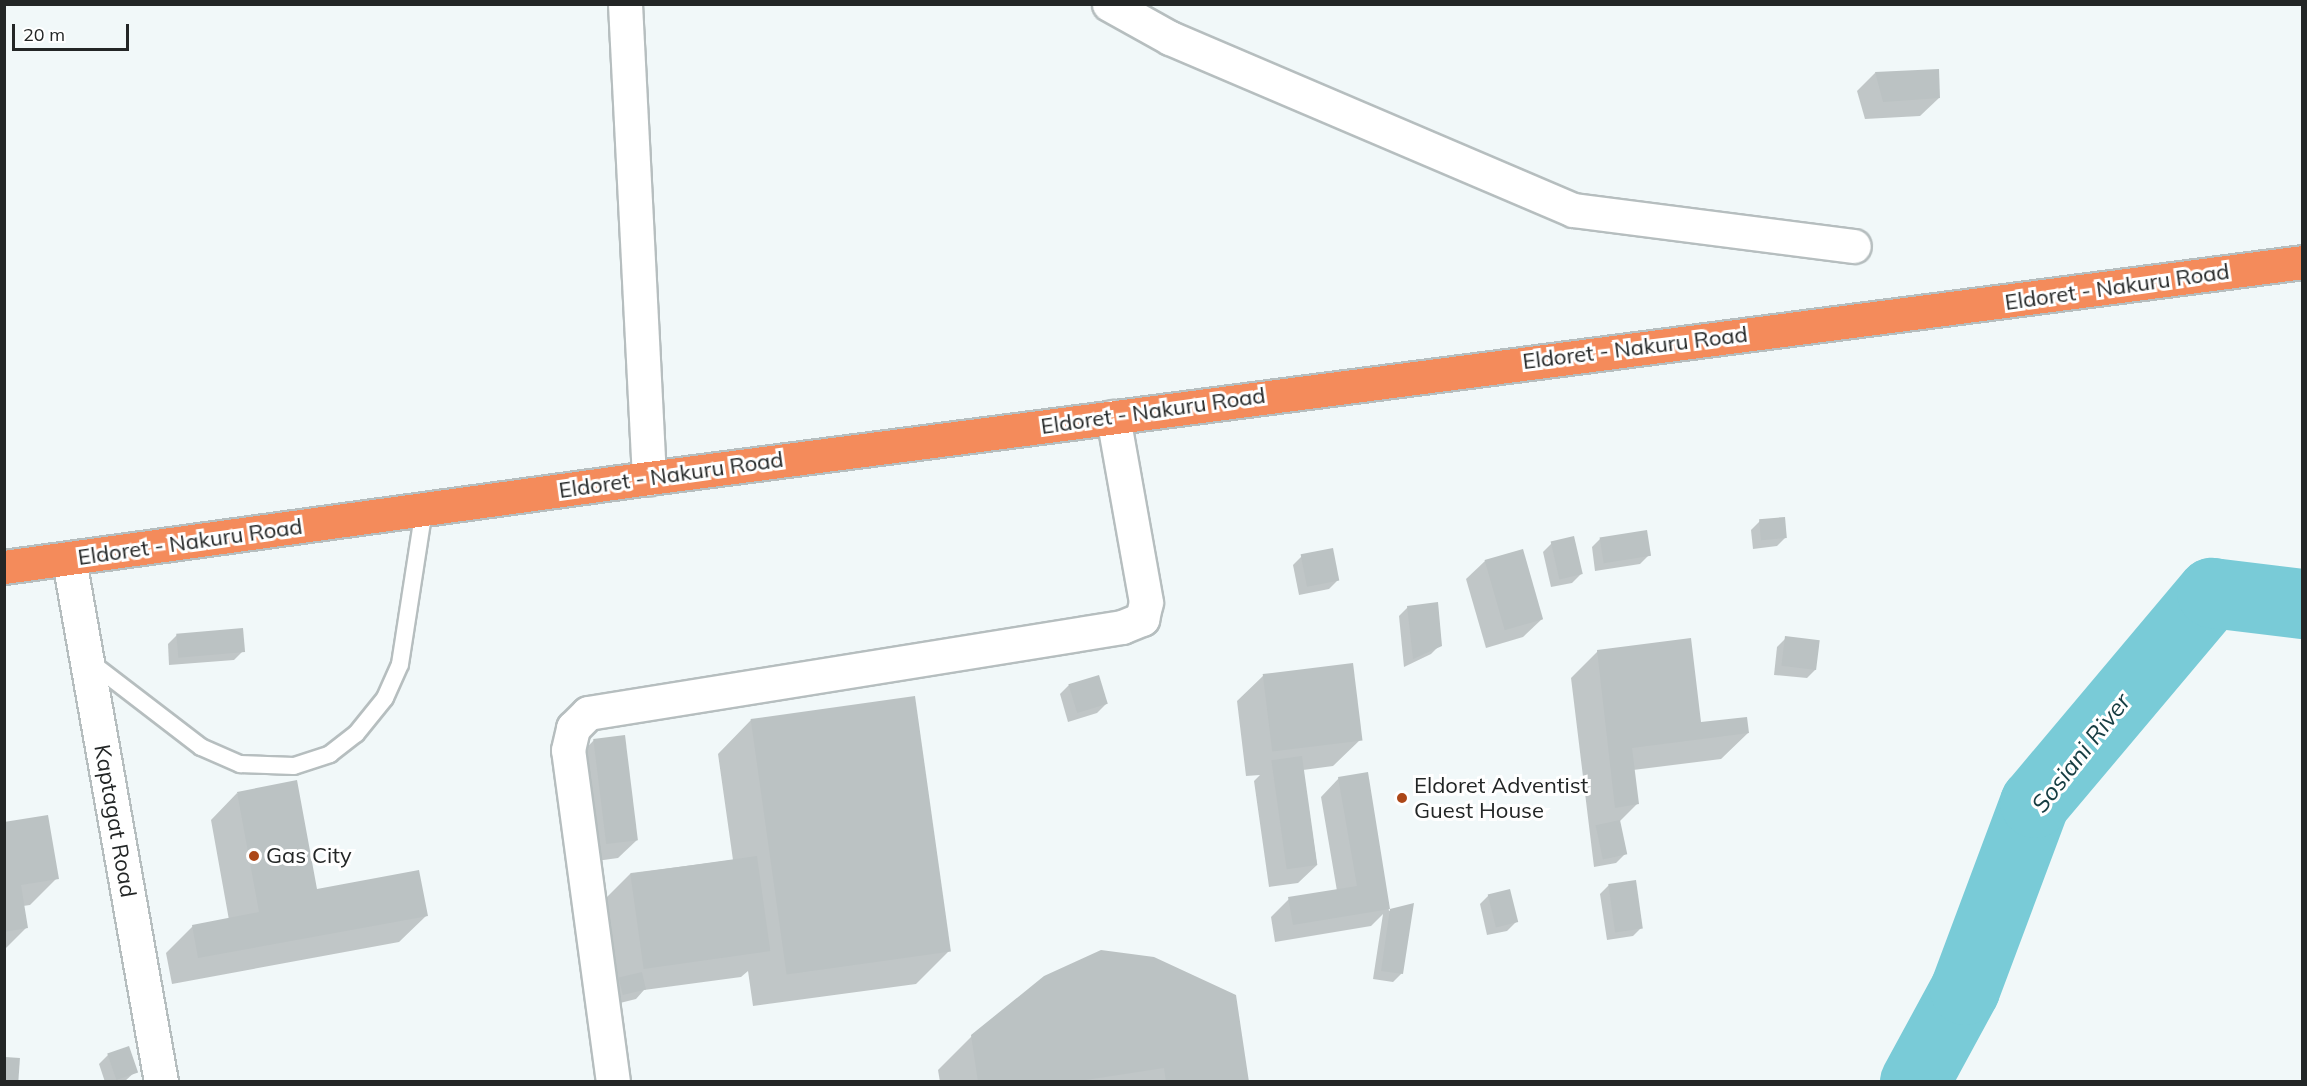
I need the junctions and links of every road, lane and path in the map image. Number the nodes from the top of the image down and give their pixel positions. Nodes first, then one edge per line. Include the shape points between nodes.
1 (626, 4) edge
2 (1109, 4) edge
3 (1854, 246) dead end
4 (2302, 262) edge
5 (1113, 417) junction
6 (649, 478) junction
7 (424, 509) junction
8 (69, 560) junction
9 (4, 567) edge
10 (87, 659) junction
11 (161, 1082) edge
12 (613, 1082) edge

1 - 6 street
2 - 3 street via 1170,38 1573,210
4 - 5 highway, Eldoret - Nakuru Road
5 - 6 highway, Eldoret - Nakuru Road
5 - 12 street via 1146,602 1142,619 1122,627 588,713 573,728 567,750
6 - 7 highway, Eldoret - Nakuru Road
7 - 8 highway, Eldoret - Nakuru Road
7 - 10 lane via 400,664 378,707 356,734 330,753 294,766 240,764 201,747
8 - 9 highway, Eldoret - Nakuru Road
8 - 10 street, Kaptagat Road
10 - 11 street, Kaptagat Road

